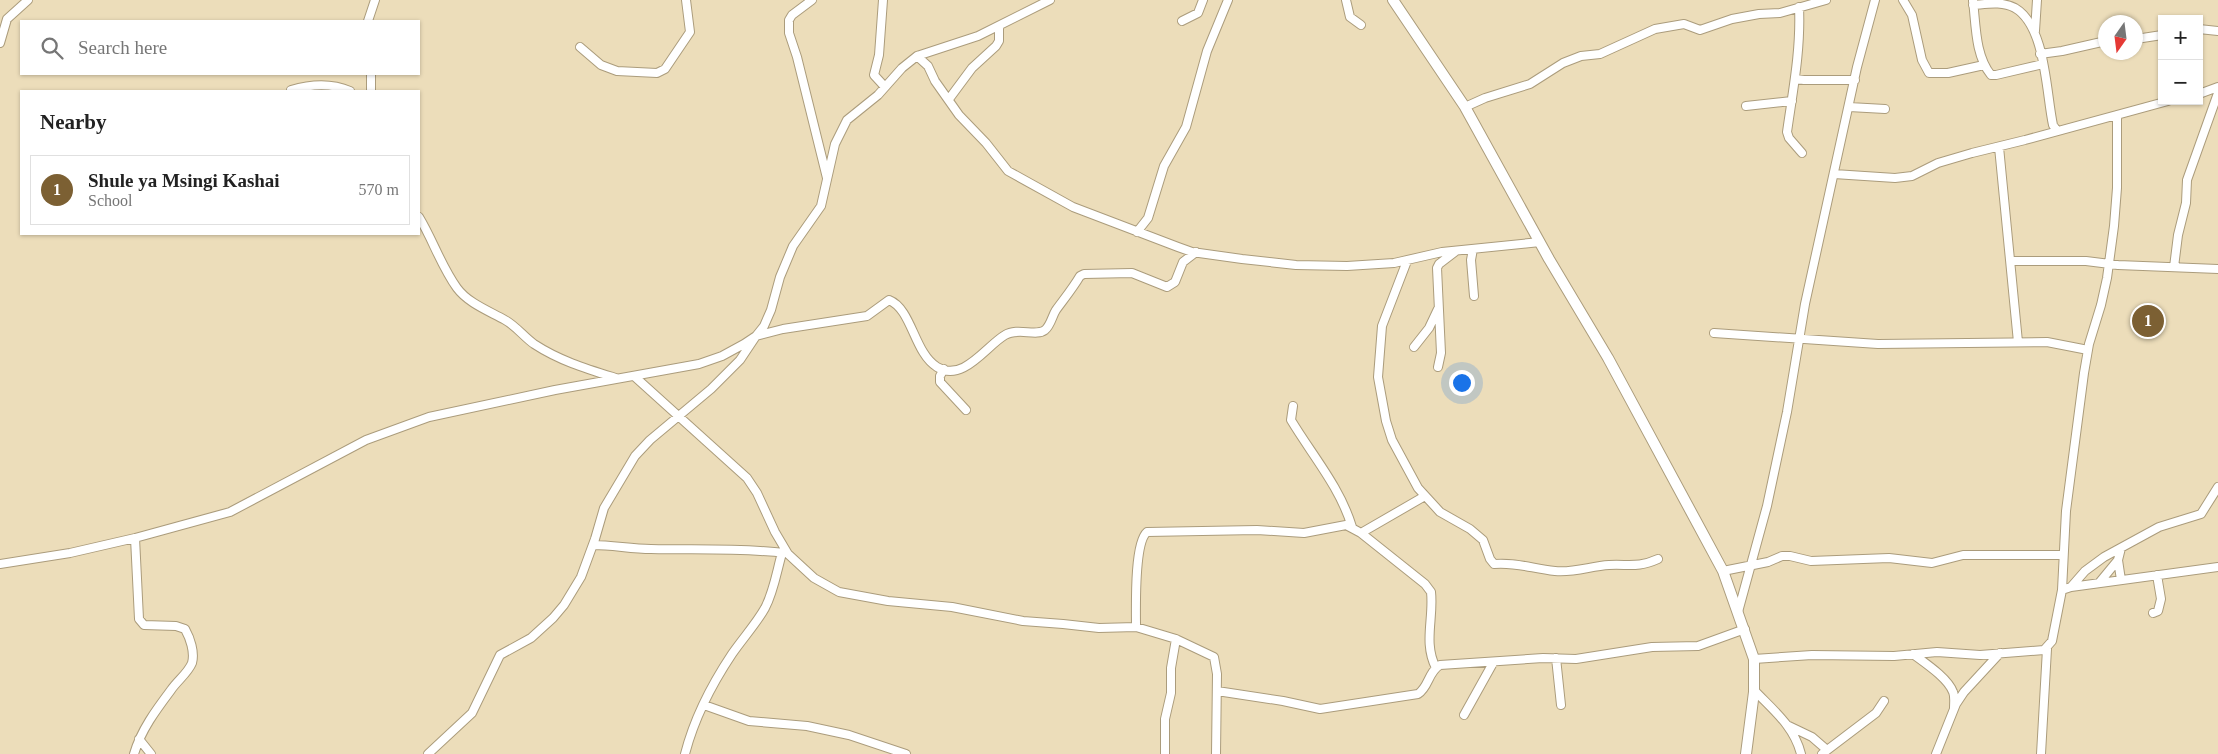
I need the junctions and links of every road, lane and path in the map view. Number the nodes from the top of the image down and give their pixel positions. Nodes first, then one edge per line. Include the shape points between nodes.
1 (28, 0) edge
2 (375, 0) edge
3 (686, 0) edge
4 (812, 0) edge
5 (883, 0) edge
6 (1050, 0) edge
7 (1203, 0) edge
8 (1228, 0) edge
9 (1346, 0) edge
10 (1392, 0) edge
11 (1826, 0) edge
12 (1875, 0) edge
13 (1902, 0) edge
14 (2037, 0) edge
15 (1973, 2) edge
16 (1799, 7) junction
17 (368, 20) edge
18 (1182, 21) dead end
19 (1361, 25) dead end
20 (999, 26) junction
21 (2203, 29) edge
22 (2218, 30) edge
23 (2035, 31) junction
24 (2158, 36) edge
25 (2143, 38) edge
26 (0, 43) edge
27 (2098, 43) edge
28 (580, 47) dead end
29 (2040, 54) junction
30 (918, 56) junction
31 (2042, 64) junction
32 (1984, 65) junction
33 (371, 75) edge
34 (1795, 79) junction
35 (1856, 80) junction
36 (2218, 87) edge
37 (885, 88) junction
38 (291, 90) edge
39 (347, 90) edge
40 (371, 90) edge
41 (2203, 93) edge
42 (2218, 93) edge
43 (949, 99) junction
44 (1792, 101) junction
45 (2158, 104) edge
46 (1746, 106) dead end
47 (1465, 107) junction
48 (1849, 107) junction
49 (1885, 109) dead end
50 (2117, 115) junction
51 (2057, 131) junction
52 (1998, 147) junction
53 (1802, 154) dead end
54 (1834, 174) junction
55 (827, 180) junction
56 (420, 219) edge
57 (1137, 232) junction
58 (1540, 242) junction
59 (1473, 249) junction
60 (1456, 250) junction
61 (1196, 252) junction
62 (1407, 261) junction
63 (2010, 261) junction
64 (2108, 264) junction
65 (2174, 266) junction
66 (2218, 269) edge
67 (1474, 296) dead end
68 (1438, 308) junction
69 (1714, 333) dead end
70 (756, 336) junction
71 (1800, 338) junction
72 (2018, 342) junction
73 (1414, 347) dead end
74 (2088, 350) junction
75 (1438, 367) dead end
76 (944, 369) junction
77 (634, 376) junction
78 (618, 379) junction
79 (1293, 406) dead end
80 (966, 410) dead end
81 (678, 416) junction
82 (2218, 487) edge
83 (1425, 496) junction
84 (1352, 527) junction
85 (1360, 533) junction
86 (135, 538) junction
87 (593, 545) junction
88 (2121, 548) junction
89 (785, 553) junction
90 (2063, 555) junction
91 (1658, 558) dead end
92 (2118, 560) junction
93 (0, 564) edge
94 (1750, 564) junction
95 (2218, 567) edge
96 (1723, 571) junction
97 (2157, 575) junction
98 (2121, 580) junction
99 (2099, 583) junction
100 (2071, 587) junction
101 (2062, 590) junction
102 (1738, 612) junction
103 (2153, 613) dead end
104 (1136, 627) junction
105 (1745, 629) junction
106 (1176, 639) junction
107 (2047, 649) junction
108 (2000, 653) junction
109 (1913, 654) junction
110 (1556, 658) junction
111 (1754, 659) junction
112 (1493, 663) junction
113 (1436, 668) junction
114 (1754, 690) junction
115 (1217, 691) junction
116 (1884, 701) dead end
117 (704, 705) junction
118 (1561, 705) dead end
119 (1954, 710) junction
120 (1464, 715) dead end
121 (1787, 725) junction
122 (139, 739) junction
123 (1825, 752) edge
124 (134, 754) edge
125 (150, 754) edge
126 (428, 754) edge
127 (685, 754) edge
128 (906, 754) edge
129 (1165, 754) edge
130 (1216, 754) edge
131 (1746, 754) edge
132 (1801, 754) edge
133 (1936, 754) edge
134 (2041, 754) edge

1 - 26 street via 7,20
2 - 17 street
3 - 28 street via 690,32 665,69 657,73 618,71 601,66
4 - 55 street via 792,15 789,33
5 - 37 street via 879,55 874,75
6 - 20 street
7 - 18 street via 1198,13
8 - 57 street via 1207,51 1186,127 1164,166 1148,218
9 - 19 street via 1350,17
10 - 47 street
11 - 16 street
12 - 35 street
13 - 32 street via 1912,15 1922,60 1929,73 1948,73
14 - 23 street
15 - 23 street via 2014,8
15 - 32 street
16 - 34 street via 1800,41
16 - 47 street via 1780,13 1743,16 1700,30 1684,24 1655,29 1600,54 1581,56 1563,63 1525,86
20 - 30 street
20 - 43 street via 996,46 972,68
21 - 22 street
23 - 29 street
24 - 25 street
27 - 29 street
29 - 31 street
30 - 37 street via 902,68
30 - 43 street
31 - 32 street via 1994,76
31 - 51 street via 2053,125
33 - 40 street
34 - 35 street
34 - 44 street
35 - 48 street
36 - 41 street
37 - 55 street via 847,120 835,144
38 - 39 street via 323,85
42 - 65 street via 2187,180
43 - 57 street via 1008,171 1073,207
44 - 46 street
44 - 53 street via 1788,135
45 - 50 street
47 - 58 street
48 - 49 street
48 - 54 street
50 - 51 street
50 - 64 street via 2116,202
51 - 52 street
52 - 54 street via 1938,162 1906,178
52 - 63 street
54 - 71 street
55 - 70 street via 821,206 793,246 771,310
56 - 78 street via 441,262 465,295 506,320 545,351 566,362
57 - 61 street
58 - 59 street
58 - 96 street via 1608,358
59 - 60 street
59 - 67 street
60 - 62 street
60 - 68 street via 1437,268
61 - 62 street via 1296,265 1347,266
61 - 76 street via 1183,262 1175,282 1167,287 1132,273 1084,274 1046,329 1041,332 1009,332 965,367
62 - 83 street via 1382,326 1378,377 1389,433
63 - 64 street
63 - 72 street
64 - 65 street
64 - 74 street
65 - 66 street
68 - 73 street
68 - 75 street via 1442,353
69 - 71 street
70 - 76 street via 867,316 890,300 900,308 929,360
70 - 77 street via 722,356 699,364
70 - 81 street via 740,360
71 - 72 street via 1921,345
71 - 94 street via 1768,499
72 - 74 street via 2047,342
74 - 90 street
76 - 80 street via 940,382
77 - 78 street
77 - 81 street
78 - 86 street via 429,417 366,440 230,512
79 - 84 street via 1291,420 1313,450 1344,504
81 - 87 street via 634,456 604,508
81 - 89 street via 747,478 757,492
82 - 88 street via 2202,514 2159,527
83 - 85 street
83 - 91 street via 1440,512 1483,540 1494,564 1516,563 1568,572 1607,565 1647,564
84 - 85 street
84 - 104 street via 1338,526 1304,533 1257,530 1147,532 1141,542 1138,562
85 - 113 street via 1431,592 1430,656
86 - 93 street
86 - 122 street via 139,619 144,626 185,629 193,656 192,664 146,724
87 - 89 street
87 - 126 street via 581,577 564,605 531,638 500,655 472,713
88 - 92 street
88 - 100 street via 2085,571
89 - 104 street via 839,592 952,607 1023,621 1099,628
89 - 117 street via 759,619 730,656
90 - 94 street via 1963,555 1932,563 1889,558 1811,561 1782,556
90 - 101 street
92 - 98 street
92 - 99 street
94 - 96 street
94 - 102 street
95 - 97 street
96 - 102 street
97 - 98 street
97 - 103 street via 2161,599 2158,611
98 - 99 street
99 - 100 street
100 - 101 street
101 - 107 street via 2052,642
102 - 105 street
104 - 106 street
105 - 110 street via 1698,646 1652,647 1576,659
105 - 111 street
106 - 115 street via 1214,657
106 - 129 street via 1165,719
107 - 108 street
107 - 134 street
108 - 109 street
108 - 119 street via 1964,692
109 - 111 street
109 - 119 street via 1934,669 1954,692
110 - 112 street
110 - 118 street
111 - 114 street
112 - 113 street via 1449,664
112 - 120 street
113 - 115 street via 1418,694 1327,709
114 - 121 street
114 - 131 street
115 - 130 street
116 - 123 street via 1876,713
117 - 127 street
117 - 128 street via 749,721 807,726
119 - 133 street
121 - 123 street via 1812,737
121 - 132 street
122 - 124 street
122 - 125 street

